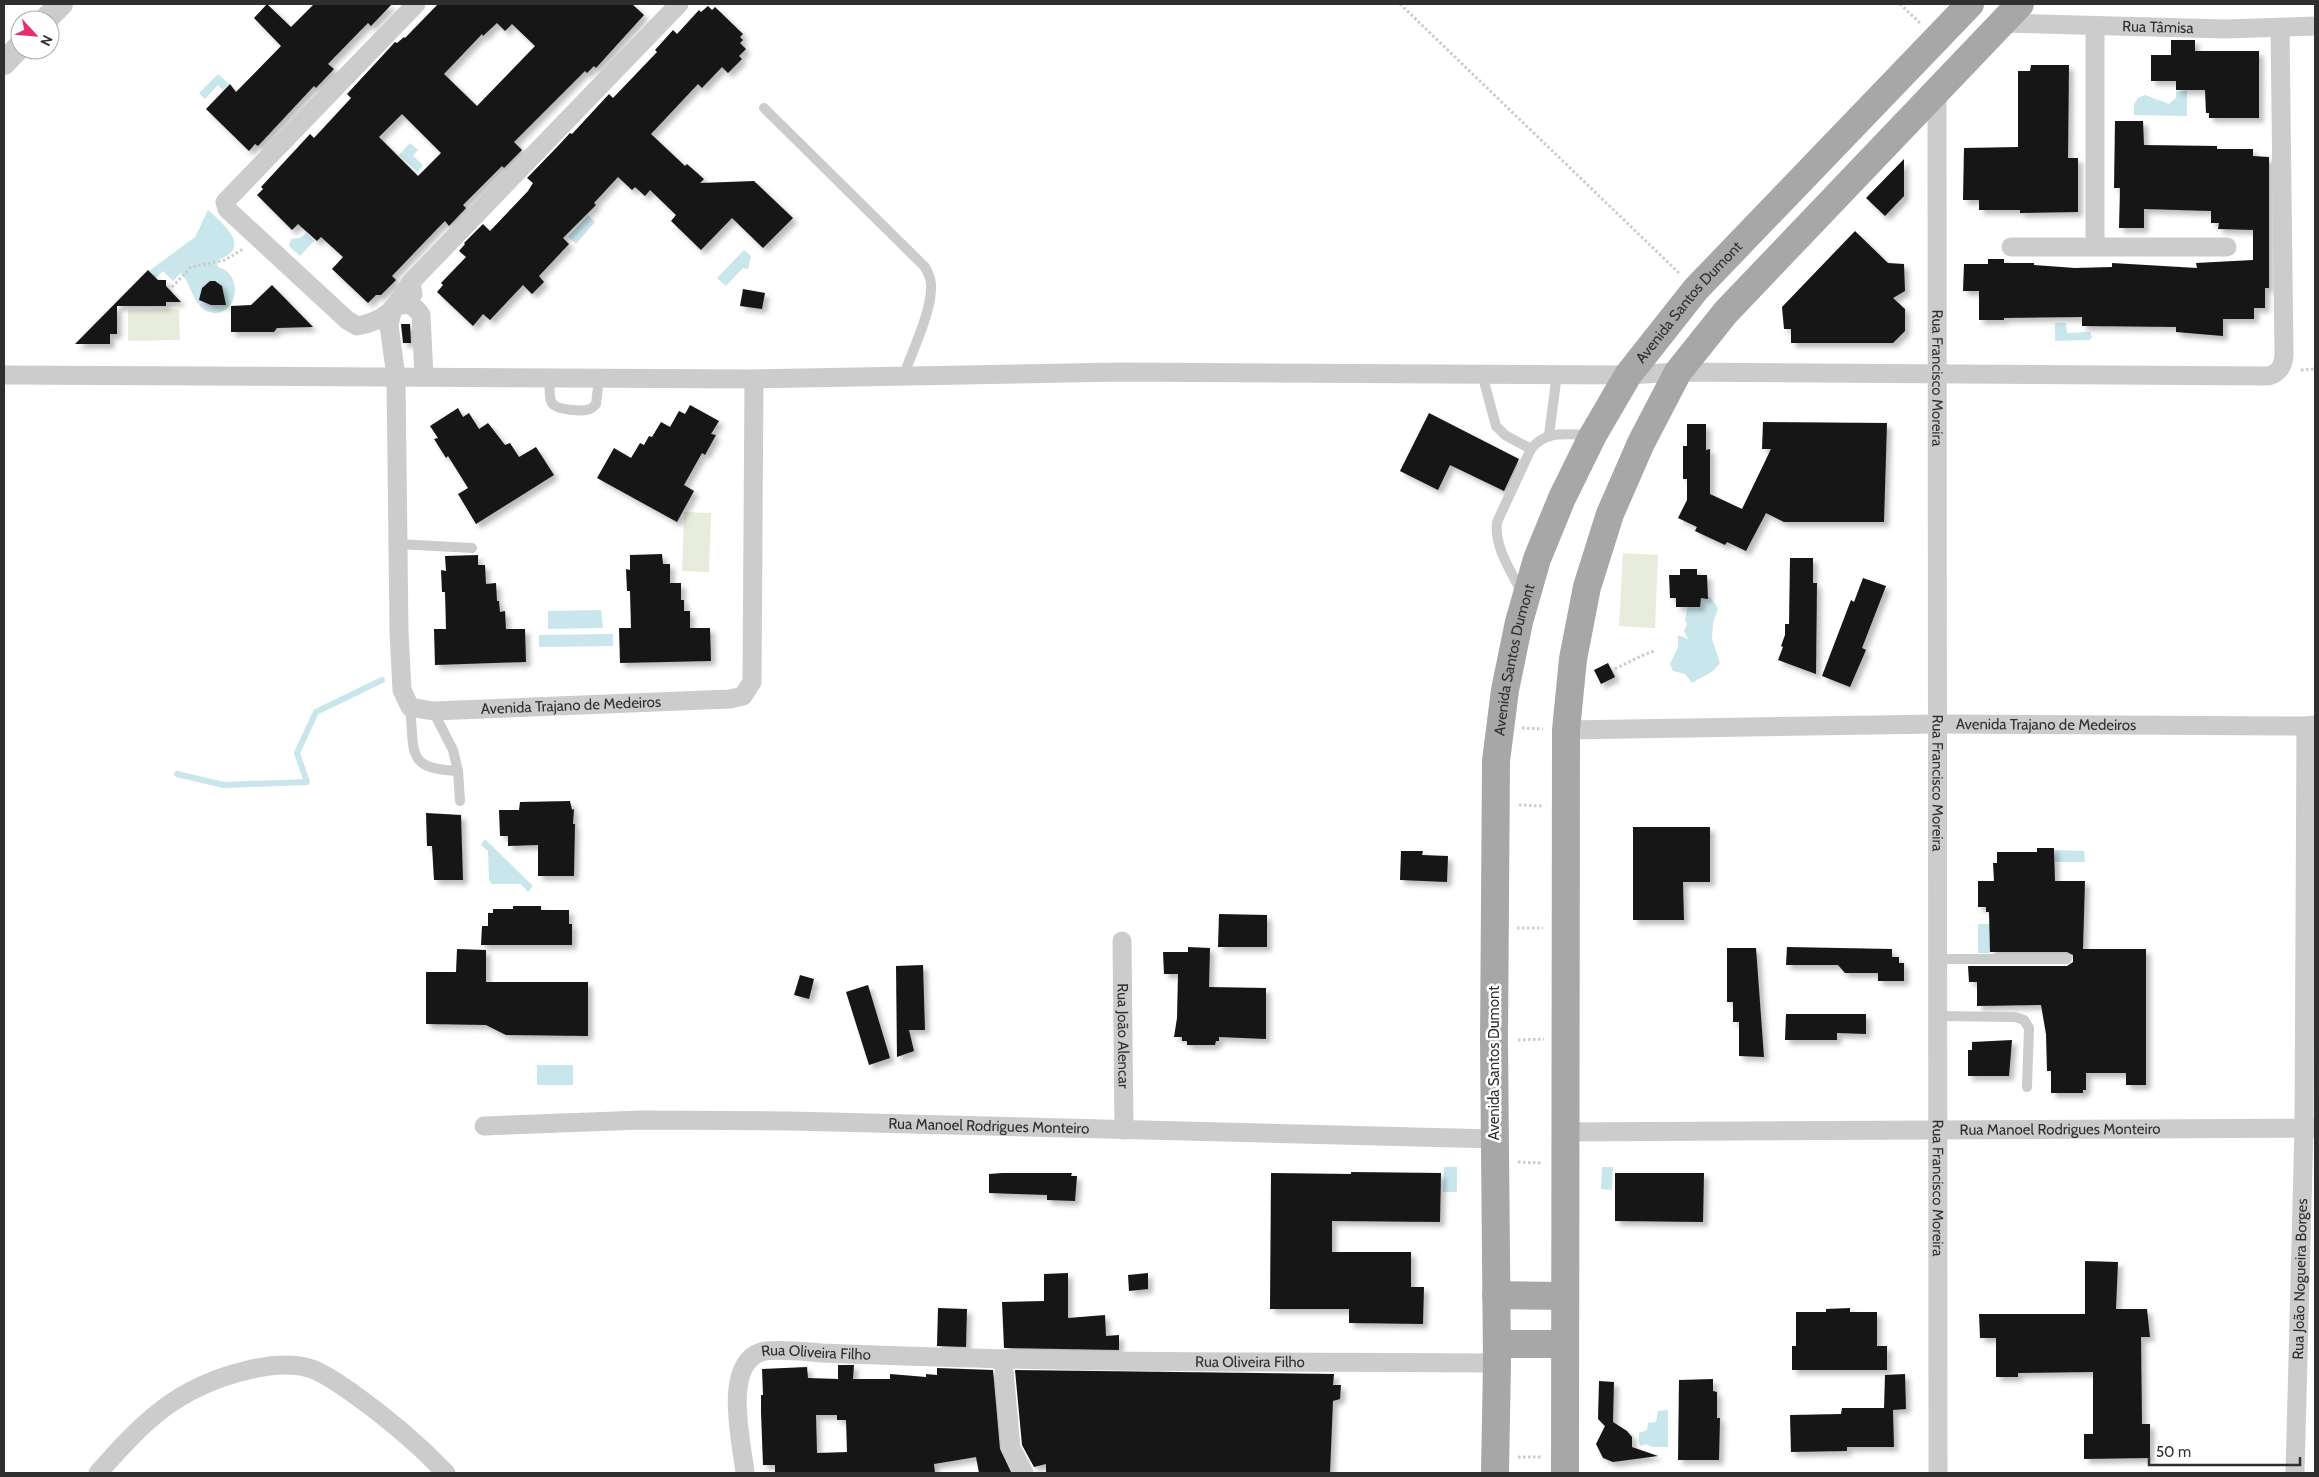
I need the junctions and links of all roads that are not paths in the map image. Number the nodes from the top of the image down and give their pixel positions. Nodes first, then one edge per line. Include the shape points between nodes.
1 (416, 4) edge
2 (679, 4) edge
3 (1970, 4) edge
4 (2020, 4) edge
5 (2002, 23) junction
6 (2095, 26) junction
7 (2315, 26) edge
8 (2280, 27) junction
9 (1937, 93) junction
10 (764, 108) dead end
11 (2011, 246) dead end
12 (2095, 246) junction
13 (2227, 247) dead end
14 (411, 282) junction
15 (1696, 289) junction
16 (393, 308) junction
17 (416, 308) junction
18 (1726, 312) junction
19 (357, 326) junction
20 (390, 337) junction
21 (1678, 372) junction
22 (1937, 373) junction
23 (1482, 374) junction
24 (1557, 374) junction
25 (4, 375) edge
26 (1628, 375) junction
27 (396, 377) junction
28 (424, 377) junction
29 (903, 377) junction
30 (550, 378) junction
31 (600, 378) junction
32 (754, 379) junction
33 (1549, 435) junction
34 (1593, 435) junction
35 (1531, 449) junction
36 (398, 544) junction
37 (472, 548) dead end
38 (1525, 600) junction
39 (410, 707) junction
40 (433, 711) junction
41 (1937, 724) junction
42 (2311, 725) edge
43 (1566, 730) junction
44 (458, 771) junction
45 (460, 801) dead end
46 (1122, 941) dead end
47 (1937, 959) junction
48 (2067, 959) dead end
49 (1938, 1016) junction
50 (2027, 1087) dead end
51 (484, 1126) dead end
52 (2310, 1128) edge
53 (1938, 1129) junction
54 (1124, 1130) junction
55 (1565, 1132) junction
56 (1494, 1139) junction
57 (1496, 1295) junction
58 (1565, 1296) junction
59 (1565, 1344) junction
60 (1497, 1354) junction
61 (1003, 1359) junction
62 (1495, 1465) edge
63 (1565, 1465) edge
64 (98, 1473) edge
65 (446, 1473) edge
66 (745, 1473) edge
67 (1024, 1473) edge
68 (1938, 1473) edge
69 (2295, 1473) edge

1 - 19 street via 226,199 227,209
2 - 14 street
3 - 15 main road, Avenida Santos Dumont
4 - 5 main road
5 - 6 street, Rua Tâmisa
5 - 9 main road
6 - 8 street, Rua Tâmisa
6 - 12 street
7 - 8 street, Rua Tâmisa
8 - 22 street via 2284,356 2278,372 2269,376
9 - 18 main road
9 - 22 street, Rua Francisco Moreira
10 - 29 lane via 926,267 932,290
11 - 12 street
12 - 13 street
14 - 16 street
14 - 17 street
15 - 18 main road
15 - 26 main road, Avenida Santos Dumont
16 - 17 street via 405,304
16 - 19 street via 382,319
16 - 20 street
17 - 28 street via 421,315
18 - 21 main road
19 - 20 street
20 - 27 street
21 - 22 street
21 - 26 street
21 - 43 main road via 1641,443 1610,514 1590,580 1573,659
22 - 41 street, Rua Francisco Moreira
23 - 24 street
23 - 29 street via 1121,372
23 - 35 lane via 1496,426 1505,435
24 - 26 street
24 - 33 lane
25 - 27 street
26 - 34 main road, Avenida Santos Dumont
27 - 28 street
27 - 36 street
28 - 30 street
29 - 32 street
30 - 31 street
30 - 31 lane via 553,405 563,410 590,410 594,407
31 - 32 street
32 - 40 street, Avenida Trajano de Medeiros via 752,682 747,692 730,699
33 - 34 lane
33 - 35 lane via 1538,440
34 - 38 main road, Avenida Santos Dumont via 1562,498 1537,559
35 - 38 lane via 1497,522 1496,533 1499,547
36 - 37 lane
36 - 39 street via 402,690
38 - 56 main road, Avenida Santos Dumont via 1505,690 1496,761
39 - 40 street, Avenida Trajano de Medeiros
39 - 44 lane via 415,754 419,762 438,770
40 - 44 lane via 453,750
41 - 42 street, Avenida Trajano de Medeiros
41 - 43 street, Avenida Trajano de Medeiros
41 - 47 street, Rua Francisco Moreira
42 - 52 street, Rua João Nogueira Borges
43 - 55 main road
44 - 45 lane
46 - 54 street, Rua João Alencar
47 - 48 lane
47 - 49 street, Rua Francisco Moreira
49 - 50 lane via 2015,1017 2024,1020 2029,1028
49 - 53 street, Rua Francisco Moreira
51 - 54 street, Rua Manoel Rodrigues Monteiro via 642,1120 773,1120
52 - 53 street, Rua Manoel Rodrigues Monteiro
52 - 69 street, Rua João Nogueira Borges
53 - 55 street, Rua Manoel Rodrigues Monteiro
53 - 68 street, Rua Francisco Moreira
54 - 56 street, Rua Manoel Rodrigues Monteiro
55 - 58 main road
56 - 57 main road, Avenida Santos Dumont
57 - 58 main road
57 - 60 main road, Avenida Santos Dumont
58 - 59 main road
59 - 60 main road
59 - 63 main road
60 - 61 street, Rua Oliveira Filho via 1256,1364
60 - 62 main road, Avenida Santos Dumont
61 - 66 street, Rua Oliveira Filho via 761,1352 744,1367 738,1380 736,1396
61 - 67 street via 1011,1448
64 - 65 street via 142,1426 177,1398 221,1377 270,1365 312,1369 334,1380 391,1422

